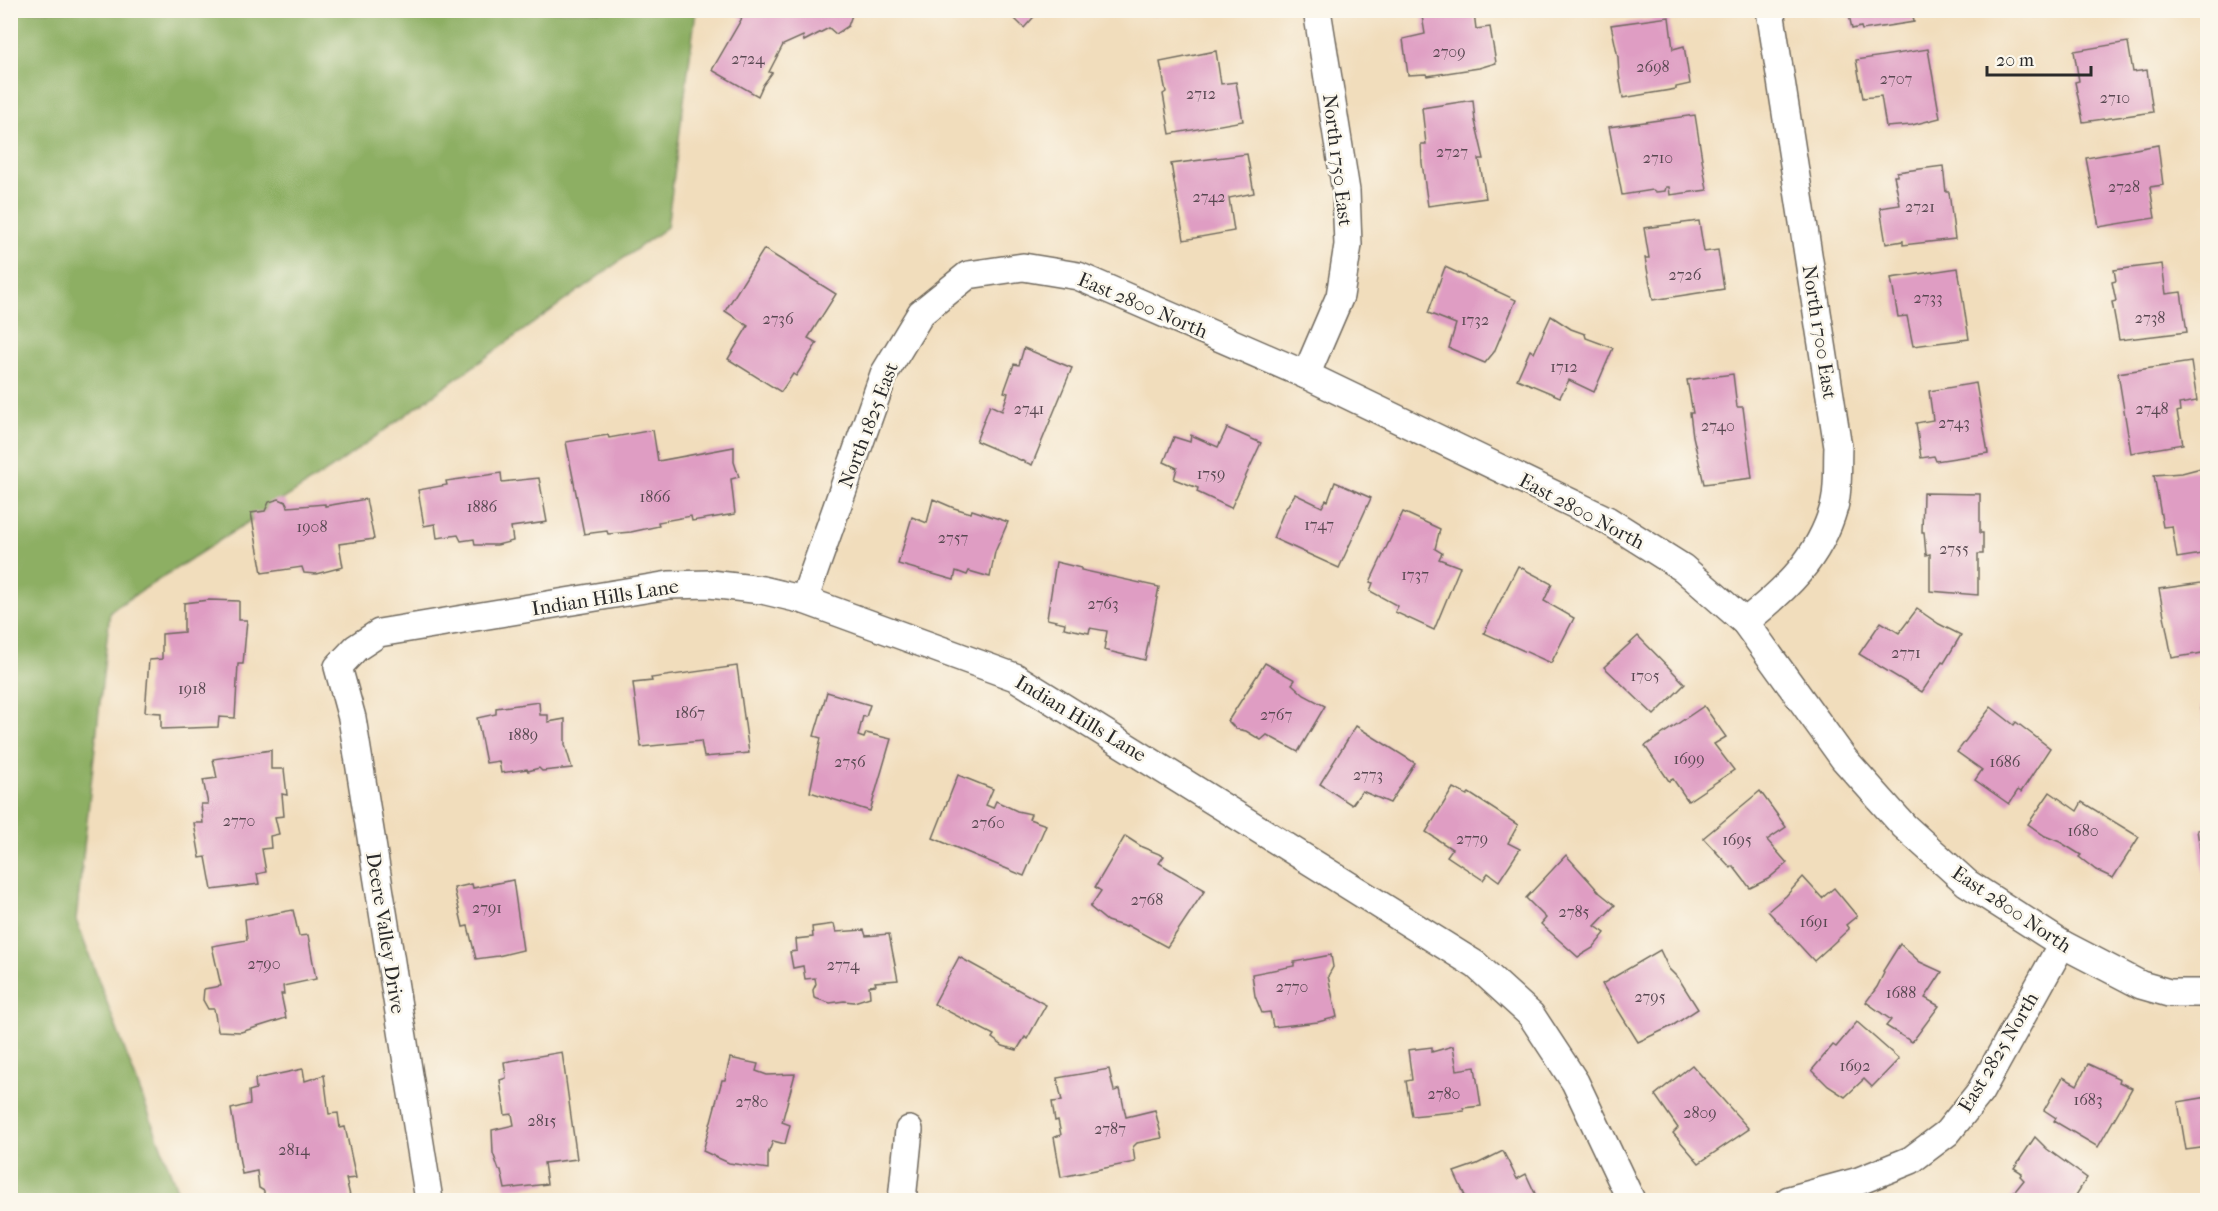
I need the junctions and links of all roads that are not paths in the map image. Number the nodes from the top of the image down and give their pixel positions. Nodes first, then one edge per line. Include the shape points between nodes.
1 (1317, 10) edge
2 (1770, 10) edge
3 (968, 275) joint
4 (1306, 375) junction
5 (804, 600) junction
6 (1745, 622) junction
7 (338, 667) joint
8 (2062, 944) junction
9 (2208, 993) edge
10 (909, 1130) dead end
11 (429, 1200) edge
12 (902, 1200) edge
13 (1630, 1200) edge
14 (1789, 1200) edge

1 - 4 street, North 1750 East via 1347,191 1348,245 1340,296
2 - 6 street, North 1700 East via 1838,447 1834,506 1813,556 1776,597
3 - 4 street, East 2800 North via 1023,267 1078,276
3 - 5 street, North 1825 East via 921,313 884,374
4 - 6 street, East 2800 North via 1607,520 1683,568
5 - 7 street, Indian Hills Lane via 710,584 669,585 379,633 356,648
5 - 13 street, Indian Hills Lane via 1016,676 1476,966 1531,1015 1575,1083
6 - 8 street, East 2800 North via 1844,759 1904,826 1967,883
7 - 11 street, Deere Valley Drive via 352,718
8 - 9 street, East 2800 North via 2141,985 2169,993
8 - 14 street, East 2825 North via 1980,1092 1947,1133 1911,1160 1859,1181
10 - 12 street

